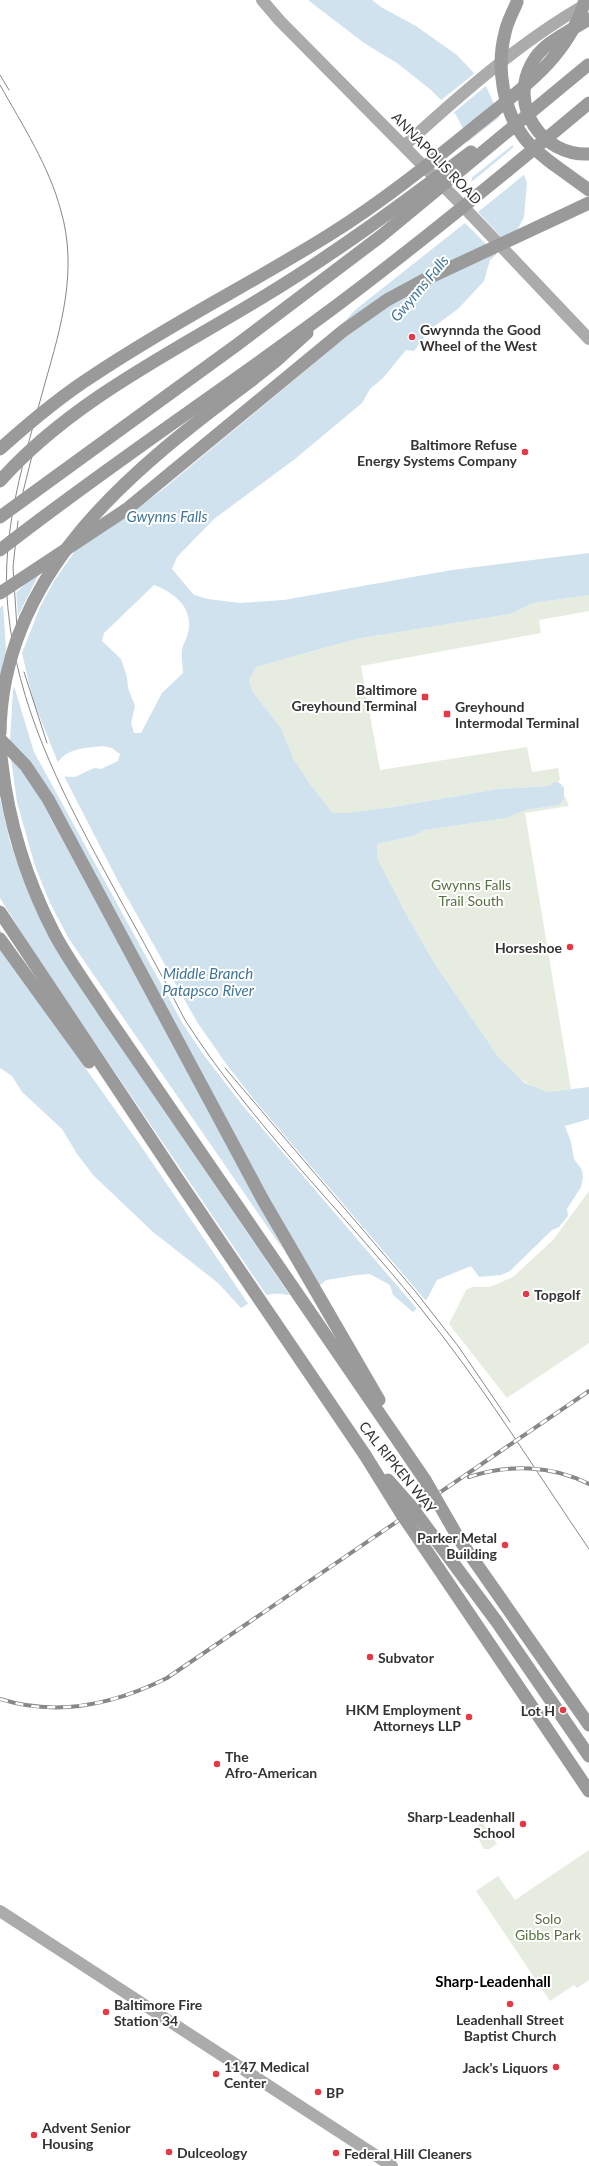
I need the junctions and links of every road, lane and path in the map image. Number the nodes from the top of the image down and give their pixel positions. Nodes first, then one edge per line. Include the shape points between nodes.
1 (262, 0) edge
2 (519, 0) edge
3 (585, 0) edge
4 (589, 2) edge
5 (589, 12) edge
6 (589, 19) edge
7 (589, 25) edge
8 (546, 31) junction
9 (559, 38) junction
10 (588, 64) edge
11 (589, 103) edge
12 (404, 146) junction
13 (589, 154) edge
14 (589, 190) edge
15 (589, 203) edge
16 (340, 303) junction
17 (589, 339) edge
18 (0, 449) edge
19 (0, 481) edge
20 (0, 518) edge
21 (0, 550) edge
22 (0, 593) edge
23 (0, 733) edge
24 (0, 739) edge
25 (0, 744) edge
26 (0, 912) edge
27 (0, 939) edge
28 (175, 1175) junction
29 (365, 1455) junction
30 (425, 1480) junction
31 (589, 1725) edge
32 (589, 1756) edge
33 (589, 1791) edge
34 (0, 1911) edge
35 (392, 2166) edge

1 - 12 main road, ANNAPOLIS ROAD
2 - 14 highway, bridge via 505,32 502,48 501,65 505,94 511,112 526,139 553,164
3 - 18 highway, bridge via 573,30 550,63 412,176 329,235 93,375 28,424
4 - 8 main road via 563,17
5 - 8 main road
6 - 9 highway
7 - 9 highway
8 - 12 main road via 490,73
9 - 13 highway via 545,46 531,64 524,89 525,107 536,128 552,145 577,155
10 - 19 highway, bridge via 346,244 270,294 138,372 83,409 33,447
10 - 20 highway, bridge via 381,236
11 - 16 highway, bridge via 474,198
12 - 17 main road, ANNAPOLIS ROAD, bridge
15 - 22 highway, bridge via 424,280 387,300 343,331 127,509
16 - 21 highway, bridge
16 - 23 highway, bridge via 276,362 203,416 154,457 105,504 66,547 40,586 16,640 2,700
24 - 30 highway via 26,766 48,799 259,1194
25 - 30 highway via 9,809 20,850 36,894 55,934 97,1002
26 - 28 highway
27 - 28 highway via 143,1136
28 - 29 highway, CAL RIPKEN WAY
29 - 32 highway, CAL RIPKEN WAY, bridge via 410,1505 497,1622
29 - 33 highway, bridge via 401,1513
30 - 31 highway, CAL RIPKEN WAY, bridge via 459,1539
34 - 35 main road

